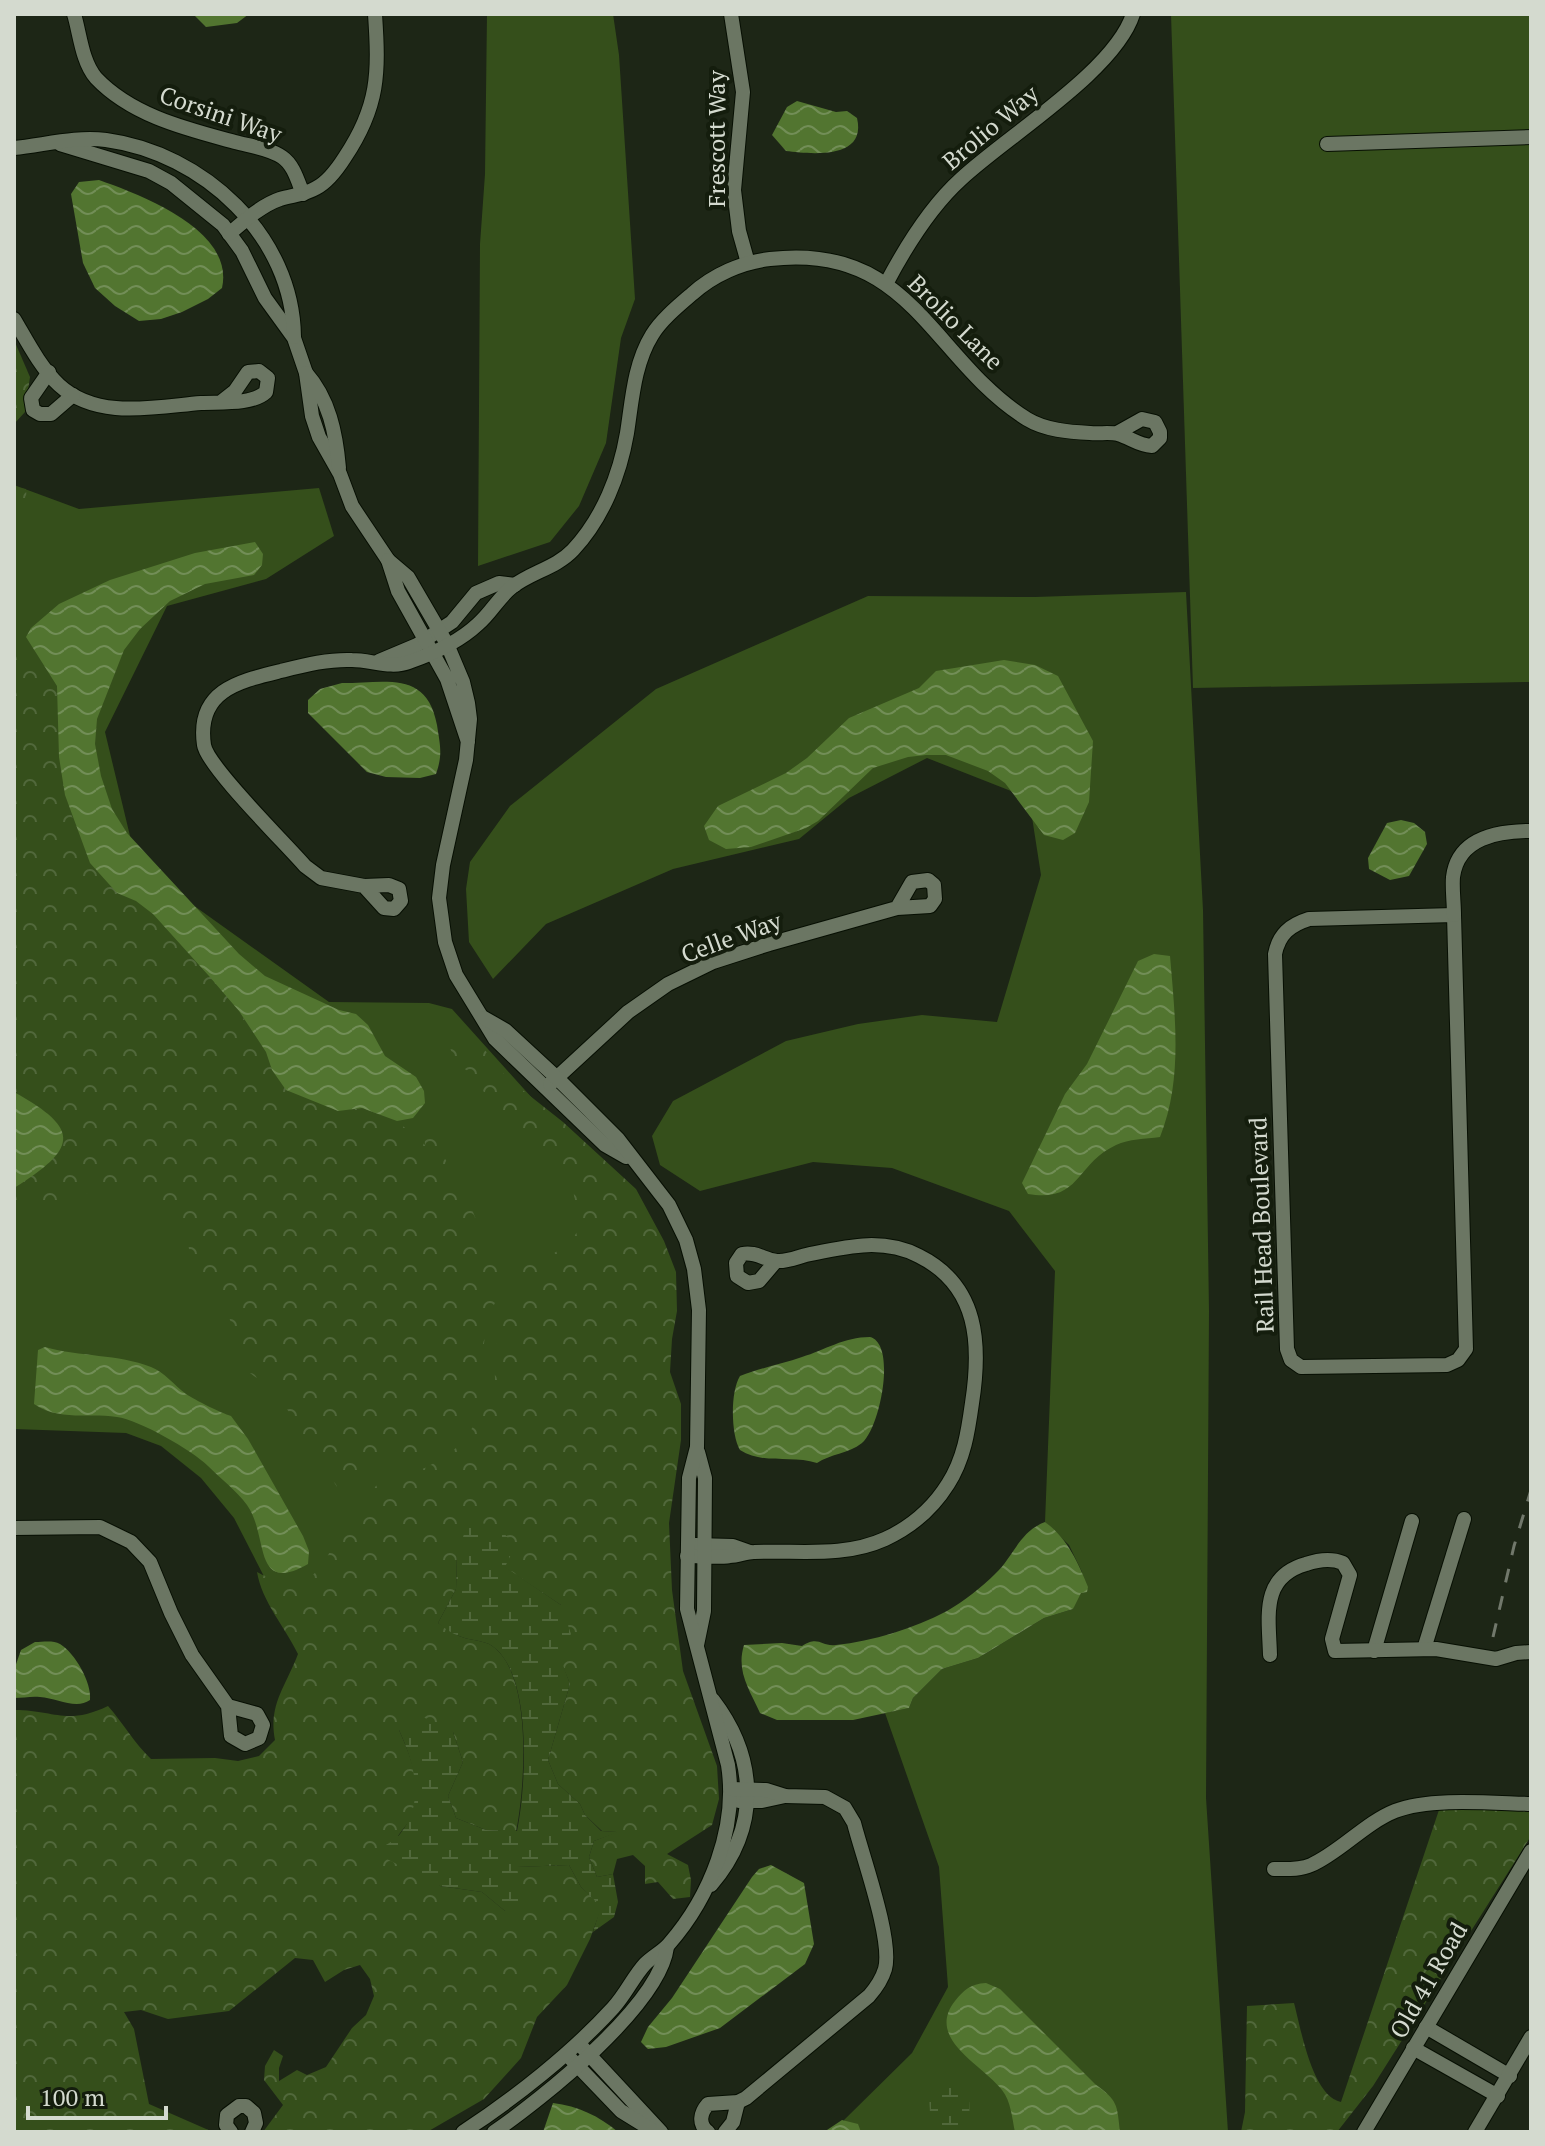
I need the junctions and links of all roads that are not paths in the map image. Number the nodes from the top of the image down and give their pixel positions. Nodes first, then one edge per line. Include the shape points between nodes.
1 (74, 14) edge
2 (375, 14) edge
3 (731, 14) edge
4 (1133, 14) edge
5 (1531, 137) edge
6 (60, 144) junction
7 (1327, 144) dead end
8 (14, 148) edge
9 (303, 194) junction
10 (247, 219) junction
11 (229, 234) junction
12 (748, 263) junction
13 (886, 284) junction
14 (14, 319) edge
15 (294, 338) junction
16 (49, 372) junction
17 (73, 395) junction
18 (221, 402) dead end
19 (1117, 433) dead end
20 (388, 560) junction
21 (515, 585) junction
22 (439, 631) junction
23 (447, 644) junction
24 (428, 646) junction
25 (468, 742) junction
26 (1531, 831) edge
27 (364, 886) dead end
28 (897, 908) dead end
29 (1454, 915) junction
30 (484, 1018) junction
31 (560, 1081) junction
32 (549, 1093) junction
33 (631, 1160) junction
34 (776, 1261) dead end
35 (697, 1447) junction
36 (1464, 1519) dead end
37 (1412, 1521) dead end
38 (14, 1528) edge
39 (688, 1550) junction
40 (704, 1551) junction
41 (697, 1646) junction
42 (1424, 1649) junction
43 (1374, 1651) junction
44 (1531, 1652) edge
45 (1270, 1655) dead end
46 (228, 1706) dead end
47 (738, 1795) junction
48 (1531, 1804) edge
49 (1531, 1851) edge
50 (1274, 1869) dead end
51 (667, 1947) junction
52 (1426, 2027) junction
53 (1531, 2037) edge
54 (577, 2042) junction
55 (1413, 2048) junction
56 (565, 2053) junction
57 (588, 2054) junction
58 (577, 2065) junction
59 (1510, 2076) junction
60 (1498, 2096) junction
61 (738, 2102) junction
62 (231, 2132) edge
63 (252, 2132) edge
64 (463, 2132) edge
65 (494, 2132) edge
66 (655, 2132) edge
67 (661, 2132) edge
68 (708, 2132) edge
69 (725, 2132) edge
70 (1364, 2132) edge
71 (1475, 2132) edge

1 - 9 street, Corsini Way via 95,76 125,100 171,125 283,157
2 - 9 street via 378,72 360,134 338,168
3 - 12 street, Frescott Way via 743,92 734,190
4 - 13 street, Brolio Way via 1113,50 1090,73 939,200
5 - 7 street
6 - 8 street
6 - 10 street via 104,140 162,155 198,173
6 - 11 street via 149,171 206,210
9 - 10 street via 278,199
10 - 11 street
10 - 15 street via 283,276 291,298
11 - 15 street
12 - 13 street, Brolio Lane via 825,259
12 - 21 street, Brolio Lane via 705,282 652,335 632,393 621,464 593,524 556,565
13 - 19 street, Brolio Lane via 916,308 1007,406 1031,422 1059,431
14 - 16 street
15 - 20 street via 319,437 352,506
16 - 17 street
16 - 17 street via 31,398 33,410 51,414
17 - 18 street via 109,408
20 - 22 street via 408,577
20 - 24 street via 398,591
21 - 22 street, Brolio Lane via 499,583 476,593
21 - 23 street, Brolio Lane via 478,624
22 - 23 street
22 - 24 street, Brolio Lane
23 - 24 street, Brolio Lane
23 - 25 street via 468,703
24 - 25 street via 447,679
24 - 27 street via 400,665 328,660 237,681 219,694 204,725 204,748 216,768 305,866 321,878
25 - 30 street via 439,898 456,975
26 - 29 street, Rail Head Boulevard via 1490,834 1469,847 1455,869
28 - 31 street, Celle Way via 713,962 628,1012
29 - 29 street, Rail Head Boulevard via 1466,1349 1447,1365 1301,1367 1287,1349 1277,944 1289,927 1309,919
30 - 31 street via 505,1030
30 - 32 street via 495,1039
31 - 32 street, Celle Way
31 - 33 street via 618,1139
32 - 33 street via 605,1145
33 - 35 street via 669,1205 694,1269 699,1310
34 - 40 street via 864,1244 919,1255 941,1271 964,1300 976,1334 969,1424 948,1484 923,1514 887,1538 821,1552 750,1552 733,1546
35 - 39 street via 689,1478
35 - 40 street via 705,1478
36 - 42 street
37 - 43 street
38 - 46 street via 100,1527 131,1542 150,1562 192,1655
39 - 40 street
39 - 41 street via 687,1609
40 - 41 street via 704,1611
41 - 47 street via 711,1696 739,1743
42 - 43 street
42 - 44 street via 1496,1659
43 - 45 street via 1333,1649 1350,1575 1343,1563 1327,1559 1294,1567 1277,1581 1270,1599
47 - 51 street via 707,1890
47 - 61 street via 770,1790 785,1796 825,1797 850,1814 887,1961 869,1996
48 - 50 street via 1412,1805 1392,1812 1313,1865
49 - 52 street, Old 41 Road
51 - 54 street via 644,1965 613,2008
51 - 57 street via 657,1977
52 - 55 street, Old 41 Road
52 - 59 street
53 - 59 street
54 - 56 street
54 - 57 street
55 - 60 street
55 - 70 street, Old 41 Road
56 - 58 street
56 - 64 street
57 - 58 street
57 - 67 street
58 - 65 street
58 - 66 street via 621,2111
59 - 60 street
60 - 71 street
61 - 68 street via 708,2104 701,2117
61 - 69 street
62 - 63 street via 227,2115 246,2106 254,2113

